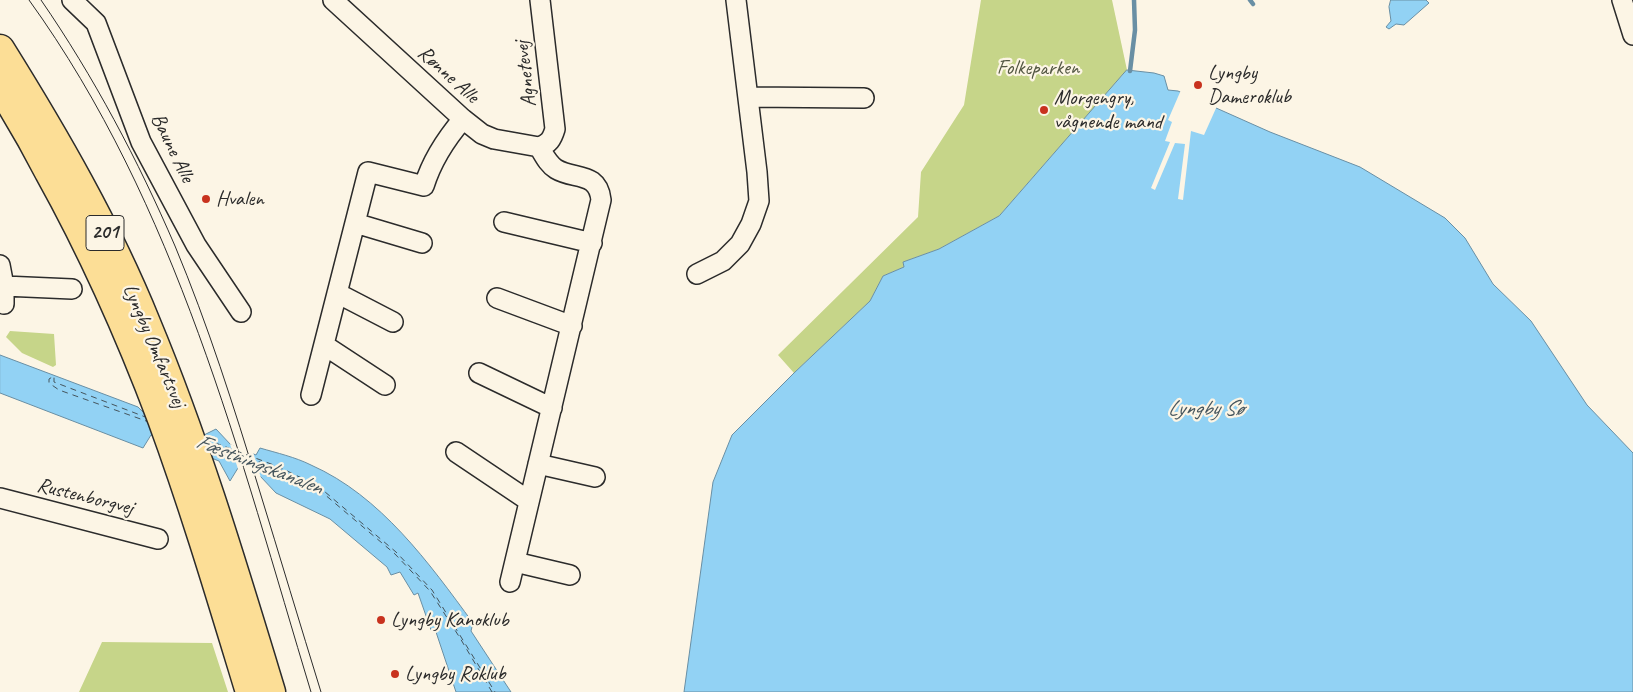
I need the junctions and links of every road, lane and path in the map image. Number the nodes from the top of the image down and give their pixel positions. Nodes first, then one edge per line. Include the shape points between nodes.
1 (72, 0) edge
2 (332, 0) edge
3 (540, 0) edge
4 (736, 0) edge
5 (1622, 0) edge
6 (1633, 35) edge
7 (0, 49) edge
8 (0, 87) edge
9 (748, 97) junction
10 (864, 98) dead end
11 (463, 119) junction
12 (544, 144) junction
13 (504, 222) dead end
14 (355, 223) junction
15 (422, 242) dead end
16 (592, 243) junction
17 (0, 265) edge
18 (697, 274) dead end
19 (72, 289) dead end
20 (337, 294) junction
21 (497, 298) dead end
22 (241, 312) dead end
23 (393, 322) dead end
24 (572, 326) junction
25 (324, 345) junction
26 (479, 373) dead end
27 (385, 385) dead end
28 (311, 395) dead end
29 (552, 408) junction
30 (179, 436) junction
31 (456, 452) dead end
32 (538, 464) junction
33 (595, 478) dead end
34 (0, 498) edge
35 (529, 501) junction
36 (158, 539) dead end
37 (515, 562) junction
38 (570, 575) dead end
39 (510, 582) dead end
40 (250, 692) edge
41 (271, 692) edge

1 - 22 street, Baune Alle via 96,23 141,142 196,245
2 - 11 street, Rønne Alle
3 - 12 street, Agnetevej via 555,129
4 - 9 street
5 - 6 street
7 - 30 highway, Lyngby Omfartsvej / 201 via 97,217 145,321
8 - 30 highway, Lyngby Omfartsvej / 201 via 77,222 122,319 161,418
9 - 10 street
9 - 18 street via 759,201 740,244 723,260
11 - 12 street, Rønne Alle via 494,139
11 - 14 street via 446,139 430,167 424,186 368,172
12 - 16 street via 549,163 556,169 592,180 600,192
13 - 16 street
14 - 15 street
14 - 20 street
16 - 24 street
17 - 19 street via 4,295
20 - 23 street
20 - 25 street
21 - 24 street
24 - 29 street
25 - 27 street
25 - 28 street
26 - 29 street
29 - 32 street
30 - 40 highway, Lyngby Omfartsvej / 201 via 200,529
30 - 41 highway, Lyngby Omfartsvej / 201 via 196,454
31 - 35 street
32 - 33 street
32 - 35 street
34 - 36 street, Rustenborgvej
35 - 37 street
37 - 38 street
37 - 39 street

